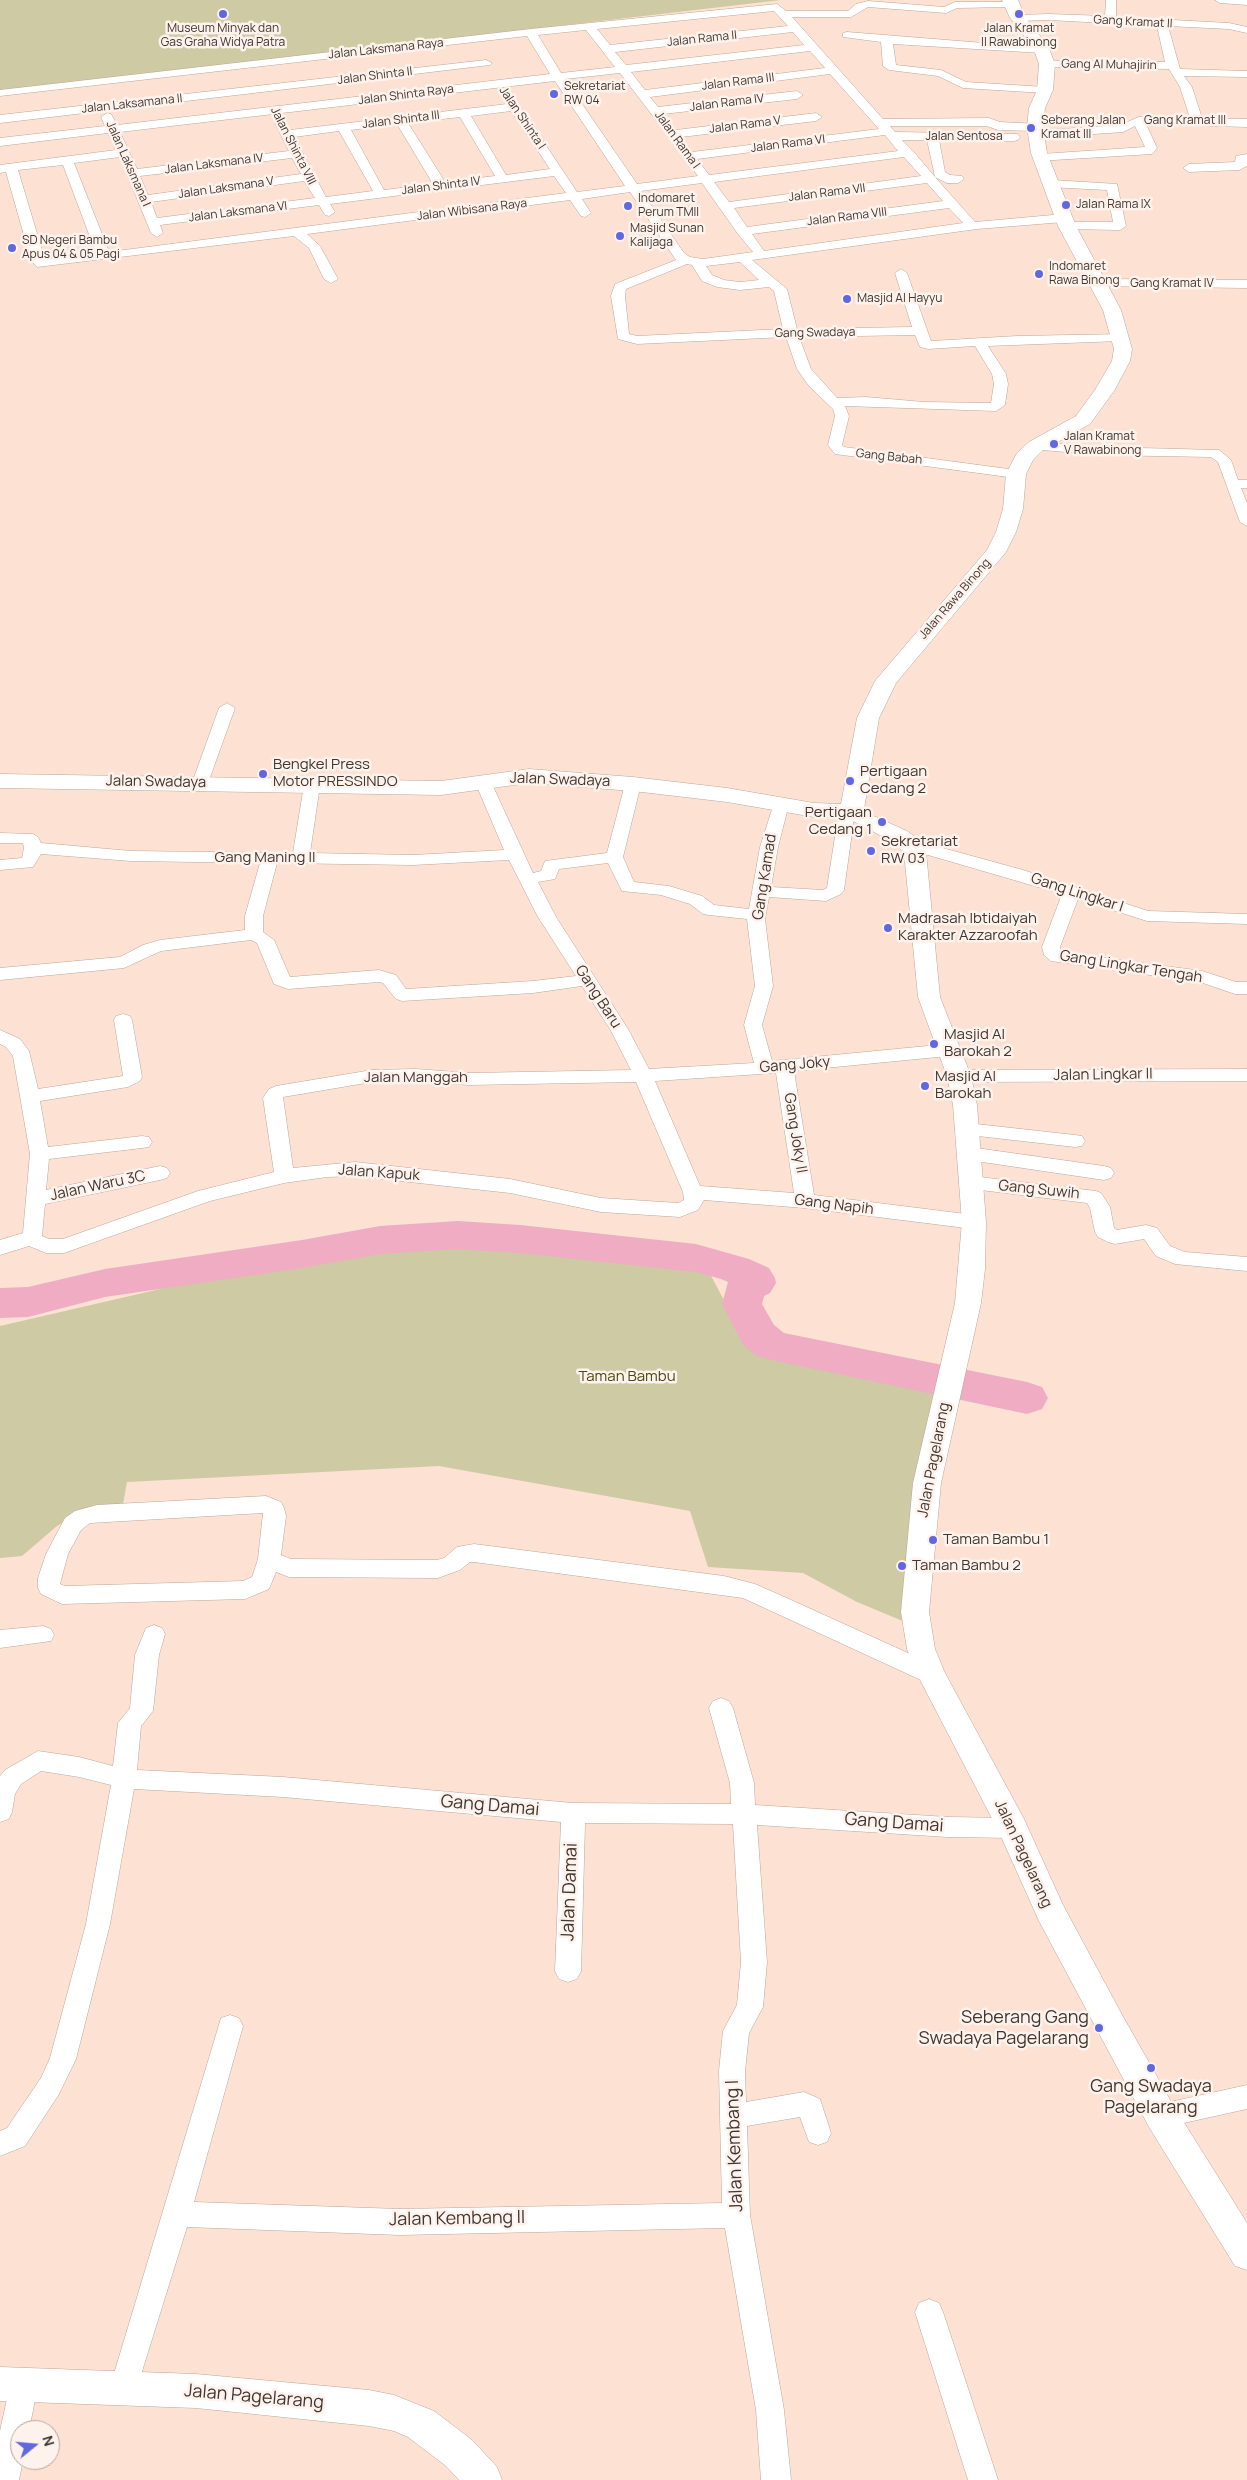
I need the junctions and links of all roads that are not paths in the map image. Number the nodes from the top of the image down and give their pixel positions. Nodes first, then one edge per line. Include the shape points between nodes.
1 (1111, 0) edge
2 (1220, 0) edge
3 (789, 1) edge
4 (1247, 2) edge
5 (1013, 7) edge
6 (778, 10) junction
7 (1110, 22) junction
8 (1162, 24) junction
9 (590, 27) junction
10 (796, 28) junction
11 (1247, 30) edge
12 (531, 32) junction
13 (847, 35) dead end
14 (896, 40) junction
15 (812, 47) junction
16 (608, 49) junction
17 (478, 51) junction
18 (1045, 57) junction
19 (251, 64) junction
20 (1173, 69) junction
21 (624, 70) junction
22 (834, 70) junction
23 (1247, 74) edge
24 (781, 77) junction
25 (560, 78) junction
26 (90, 82) junction
27 (500, 85) junction
28 (264, 89) junction
29 (1045, 90) junction
30 (0, 93) edge
31 (642, 94) junction
32 (797, 95) junction
33 (102, 107) junction
34 (515, 107) junction
35 (276, 111) junction
36 (656, 111) junction
37 (462, 113) junction
38 (816, 117) junction
39 (0, 119) edge
40 (400, 120) junction
41 (1198, 120) junction
42 (1139, 121) junction
43 (1247, 122) edge
44 (343, 127) junction
45 (113, 129) junction
46 (887, 130) junction
47 (1036, 133) junction
48 (286, 134) junction
49 (674, 134) junction
50 (932, 136) junction
51 (835, 138) junction
52 (0, 142) edge
53 (124, 153) junction
54 (908, 153) junction
55 (296, 154) junction
56 (689, 156) junction
57 (1040, 158) junction
58 (1247, 158) edge
59 (67, 160) junction
60 (6, 168) edge
61 (1189, 168) dead end
62 (559, 172) junction
63 (133, 174) junction
64 (308, 177) junction
65 (502, 178) junction
66 (930, 179) junction
67 (958, 179) dead end
68 (706, 180) junction
69 (1052, 184) junction
70 (441, 186) junction
71 (635, 189) junction
72 (380, 193) junction
73 (574, 196) junction
74 (144, 199) junction
75 (323, 201) junction
76 (952, 204) junction
77 (724, 206) junction
78 (586, 213) dead end
79 (152, 222) junction
80 (1066, 222) junction
81 (337, 226) junction
82 (972, 226) junction
83 (742, 230) junction
84 (297, 232) junction
85 (163, 249) junction
86 (761, 255) junction
87 (104, 256) junction
88 (743, 258) junction
89 (691, 262) junction
90 (901, 273) dead end
91 (331, 279) dead end
92 (772, 283) junction
93 (1096, 283) junction
94 (1247, 284) edge
95 (920, 331) junction
96 (790, 333) junction
97 (1120, 337) junction
98 (980, 343) junction
99 (833, 402) junction
100 (1036, 446) junction
101 (1016, 474) junction
102 (1232, 484) junction
103 (1247, 484) edge
104 (1247, 522) edge
105 (227, 708) dead end
106 (0, 781) edge
107 (483, 782) junction
108 (200, 783) junction
109 (633, 784) junction
110 (312, 785) junction
111 (781, 804) junction
112 (848, 811) junction
113 (0, 838) edge
114 (28, 843) junction
115 (910, 844) junction
116 (515, 855) junction
117 (614, 857) junction
118 (270, 858) junction
119 (300, 858) junction
120 (0, 865) edge
121 (527, 879) junction
122 (760, 891) junction
123 (1072, 891) junction
124 (757, 915) junction
125 (1247, 919) edge
126 (254, 934) junction
127 (0, 974) edge
128 (586, 980) junction
129 (1247, 988) edge
130 (123, 1020) dead end
131 (0, 1036) edge
132 (948, 1050) junction
133 (775, 1067) junction
134 (1247, 1075) edge
135 (643, 1076) junction
136 (959, 1076) junction
137 (30, 1096) junction
138 (968, 1130) junction
139 (1075, 1141) dead end
140 (142, 1142) dead end
141 (40, 1154) junction
142 (969, 1154) junction
143 (160, 1173) dead end
144 (1104, 1173) dead end
145 (284, 1176) junction
146 (971, 1183) junction
147 (693, 1192) junction
148 (35, 1199) junction
149 (805, 1201) junction
150 (974, 1222) junction
151 (32, 1240) junction
152 (0, 1248) edge
153 (1247, 1264) edge
154 (269, 1559) junction
155 (154, 1634) dead end
156 (43, 1635) dead end
157 (0, 1639) edge
158 (931, 1674) junction
159 (722, 1708) dead end
160 (124, 1779) junction
161 (1, 1798) edge
162 (573, 1813) junction
163 (745, 1814) junction
164 (1012, 1828) junction
165 (568, 1971) dead end
166 (230, 2026) dead end
167 (1247, 2097) edge
168 (732, 2116) junction
169 (1161, 2116) junction
170 (818, 2133) dead end
171 (0, 2144) edge
172 (177, 2214) junction
173 (736, 2216) junction
174 (1247, 2254) edge
175 (930, 2312) dead end
176 (12, 2384) edge
177 (124, 2387) junction
178 (4, 2480) edge
179 (484, 2480) edge
180 (776, 2480) edge
181 (983, 2480) edge

1 - 7 street
2 - 4 street
3 - 6 street
5 - 6 street, Gang Kramat II via 955,5 946,10 868,4 851,14
5 - 7 street, Gang Kramat II via 1054,17
5 - 18 main road
6 - 9 street, Jalan Laksmana Raya
6 - 10 street
7 - 8 street, Gang Kramat II
8 - 11 street, Gang Kramat II via 1229,26
8 - 20 street
9 - 12 street, Jalan Laksmana Raya
9 - 16 street, Jalan Rama I
10 - 15 street
10 - 16 street, Jalan Rama II
12 - 17 street, Jalan Laksmana Raya
12 - 25 street
13 - 14 street, Gang Al Muhajirin
14 - 18 street, Gang Al Muhajirin
14 - 29 street via 887,42 889,66 893,68 941,73 963,85
15 - 21 street, Jalan Shinta Raya
15 - 22 street
16 - 21 street, Jalan Rama I
17 - 19 street, Jalan Laksmana Raya
17 - 27 street, Jalan Shinta I
17 - 28 street, Jalan Shinta II
18 - 20 street, Gang Al Muhajirin
18 - 29 main road, Jalan Rawa Binong
19 - 26 street, Jalan Laksmana Raya
19 - 28 street, Jalan Shinta VIII
20 - 23 street, Gang Al Muhajirin
20 - 41 street via 1186,87
21 - 25 street, Jalan Shinta Raya
21 - 31 street, Jalan Rama I
22 - 24 street, Jalan Rama III
22 - 46 street
24 - 31 street, Jalan Rama III
24 - 32 street
25 - 27 street, Jalan Shinta Raya
25 - 71 street
26 - 30 street, Jalan Laksmana Raya
26 - 33 street, Jalan Laksmana I
27 - 34 street, Jalan Shinta I
27 - 35 street, Jalan Shinta Raya
28 - 33 street, Jalan Laksamana II
28 - 35 street, Jalan Shinta VIII
29 - 47 main road, Jalan Rawa Binong via 1038,108
31 - 36 street, Jalan Rama I
32 - 36 street, Jalan Rama IV
32 - 38 street
33 - 39 street, Jalan Laksamana II
33 - 45 street, Jalan Laksmana I
34 - 37 street, Jalan Shinta III
34 - 62 street, Jalan Shinta I
35 - 45 street, Jalan Shinta Raya
35 - 48 street, Jalan Shinta VIII
36 - 49 street, Jalan Rama I
37 - 40 street, Jalan Shinta III
37 - 65 street
38 - 49 street, Jalan Rama V
38 - 51 street
40 - 44 street, Jalan Shinta III
40 - 70 street
41 - 42 street, Gang Kramat III
41 - 43 street, Gang Kramat III
42 - 47 street, Gang Kramat III via 1123,128
42 - 57 street via 1150,148 1148,151
44 - 48 street, Jalan Shinta III
44 - 72 street
45 - 52 street, Jalan Shinta Raya
45 - 53 street, Jalan Laksmana I
46 - 47 street via 954,122 989,122
46 - 50 street, Jalan Sentosa
46 - 51 street, Jalan Rama VI
46 - 54 street
47 - 50 street, Jalan Sentosa
47 - 57 main road, Jalan Rawa Binong
48 - 55 street, Jalan Shinta VIII
49 - 56 street, Jalan Rama I
50 - 67 street via 939,174 947,179
51 - 56 street, Jalan Rama VI
53 - 59 street
53 - 63 street, Jalan Laksmana I
54 - 66 street
54 - 68 street, Jalan Wibisana Raya
55 - 63 street, Jalan Laksmana IV
55 - 64 street, Jalan Shinta VIII
56 - 68 street, Jalan Rama I
57 - 69 main road, Jalan Rawa Binong
58 - 61 street via 1240,159 1242,164 1239,166
59 - 60 street
59 - 87 street
60 - 87 street, Jalan Wibisana Raya via 40,264
62 - 65 street, Jalan Shinta IV
62 - 73 street, Jalan Shinta I
63 - 74 street, Jalan Laksmana I
64 - 74 street, Jalan Laksmana V
64 - 75 street, Jalan Shinta VIII
65 - 70 street, Jalan Shinta IV
66 - 76 street
66 - 77 street, Jalan Rama VII
68 - 71 street, Jalan Wibisana Raya
68 - 77 street, Jalan Rama I
69 - 80 main road, Jalan Rawa Binong
69 - 80 street via 1113,187 1120,226
70 - 72 street, Jalan Shinta IV
71 - 73 street, Jalan Wibisana Raya
71 - 89 street via 679,256
72 - 75 street, Jalan Shinta IV
73 - 78 street, Jalan Shinta I
73 - 81 street, Jalan Wibisana Raya
74 - 79 street, Jalan Laksmana I
75 - 79 street, Jalan Laksmana VI
75 - 81 street, Jalan Shinta VIII
76 - 82 street
76 - 83 street, Jalan Rama VIII
77 - 83 street, Jalan Rama I
79 - 85 street, Jalan Laksmana I
80 - 82 street
80 - 93 main road, Jalan Rawa Binong
81 - 84 street, Jalan Wibisana Raya
82 - 86 street
83 - 86 street, Jalan Rama I
84 - 85 street, Jalan Wibisana Raya
84 - 91 street via 314,246
85 - 87 street, Jalan Wibisana Raya
86 - 88 street
88 - 89 street
88 - 92 street
89 - 92 street via 707,278 722,284
89 - 96 street, Gang Swadaya via 620,287 618,296 623,336 637,340
90 - 95 street
92 - 96 street, Gang Babah via 780,289
93 - 94 street, Gang Kramat IV
93 - 97 main road, Jalan Rawa Binong via 1112,310
95 - 96 street, Gang Swadaya
95 - 98 street via 928,345
96 - 99 street, Gang Babah via 808,375
97 - 98 street
97 - 100 main road, Jalan Rawa Binong via 1123,349 1120,361 1095,406 1076,425
98 - 99 street via 999,374 1001,384 998,405 991,408
99 - 101 street, Gang Babah via 840,408 842,416 835,445 840,451
100 - 101 main road, Jalan Rawa Binong via 1024,457
100 - 102 street via 1214,453 1224,460
101 - 112 main road, Jalan Rawa Binong via 1013,509 996,552 886,681 877,699 868,718 854,804
102 - 103 street
102 - 104 street
105 - 108 street
106 - 108 main road, Jalan Swadaya
107 - 109 main road, Jalan Swadaya via 529,776
107 - 110 main road, Jalan Swadaya via 441,788
107 - 116 street, Gang Baru
108 - 110 main road, Jalan Swadaya
109 - 111 main road, Jalan Swadaya
109 - 117 street
110 - 119 street
111 - 112 main road, Jalan Swadaya via 814,810
111 - 122 street, Gang Kamad
112 - 115 street
112 - 122 street via 835,890 826,896
113 - 114 street, Gang Maning II
114 - 118 street, Gang Maning II via 131,856
114 - 120 street via 32,857 27,863
115 - 123 street, Gang Lingkar I
115 - 132 street, Jalan Pagelarang via 916,858 926,981
116 - 119 street, Gang Maning II via 413,860
116 - 121 street, Gang Baru
117 - 121 street via 551,865 548,875
117 - 124 street via 628,887 663,890 688,897 709,910
118 - 119 street, Gang Maning II
118 - 126 street via 254,916
121 - 128 street, Gang Baru
122 - 124 street, Gang Kamad
123 - 125 street, Gang Lingkar I via 1147,916
123 - 129 street, Gang Lingkar Tengah via 1051,947 1057,958 1202,977 1223,985
124 - 133 street, Gang Kamad via 764,986 753,1025
126 - 127 street via 160,946 124,962
126 - 128 street via 265,940 280,980 288,983 379,976 390,979 402,995 533,987
128 - 135 street, Gang Baru via 619,1029
130 - 137 street via 133,1077 128,1082
131 - 137 street via 12,1043 22,1056
132 - 133 street, Gang Joky
132 - 136 street, Jalan Pagelarang
133 - 135 street, Gang Joky
133 - 149 street, Gang Joky II
134 - 136 street, Jalan Lingkar II
135 - 145 street, Jalan Manggah via 469,1079 372,1076 283,1090 272,1098
135 - 147 street, Gang Baru
136 - 138 street, Jalan Pagelarang
137 - 141 street
138 - 139 street
138 - 142 street, Jalan Pagelarang
140 - 141 street
141 - 148 street
142 - 144 street
142 - 146 street, Jalan Pagelarang
143 - 148 street, Jalan Waru 3C
145 - 147 street, Jalan Kapuk via 355,1169 510,1186 601,1205 680,1210 694,1202
145 - 151 street, Jalan Kapuk via 205,1196 64,1246 46,1246
146 - 150 street, Jalan Pagelarang
146 - 153 street, Gang Suwih via 1089,1196 1100,1207 1105,1232 1115,1237 1146,1232 1163,1251 1182,1259
147 - 149 street, Gang Napih
148 - 151 street
149 - 150 street, Gang Napih
150 - 158 street, Jalan Pagelarang via 968,1303 927,1482 915,1612 921,1649
151 - 152 street, Jalan Kapuk via 21,1240
154 - 154 street via 275,1516 273,1508 266,1504 98,1513 73,1524 57,1554 49,1588 62,1595 245,1590 261,1583
154 - 158 street via 289,1568 438,1569 452,1564 465,1553 474,1553 724,1585 747,1590
155 - 160 street via 141,1711 130,1723
156 - 157 street
158 - 164 street, Jalan Pagelarang
159 - 163 street, Jalan Kembang I via 742,1783
160 - 161 street, Gang Damai via 79,1766 38,1761 14,1777
160 - 162 street, Gang Damai via 283,1787
160 - 171 street via 98,1924 63,2059 50,2086 16,2138
162 - 163 street, Gang Damai
162 - 165 street, Jalan Damai
163 - 164 street, Gang Damai via 948,1828
163 - 168 street, Jalan Kembang I via 754,1962 750,2007 736,2031
164 - 169 street, Jalan Pagelarang via 1050,1911
166 - 172 street
167 - 169 street
168 - 170 street via 804,2104 811,2108
168 - 173 street, Jalan Kembang I
169 - 174 street, Jalan Pagelarang
172 - 173 street, Jalan Kembang II via 400,2222
172 - 177 street
173 - 180 street, Jalan Kembang I via 770,2410
175 - 181 street
176 - 177 street, Jalan Pagelarang
176 - 178 street
177 - 179 street, Jalan Pagelarang via 275,2398 394,2413 441,2438

